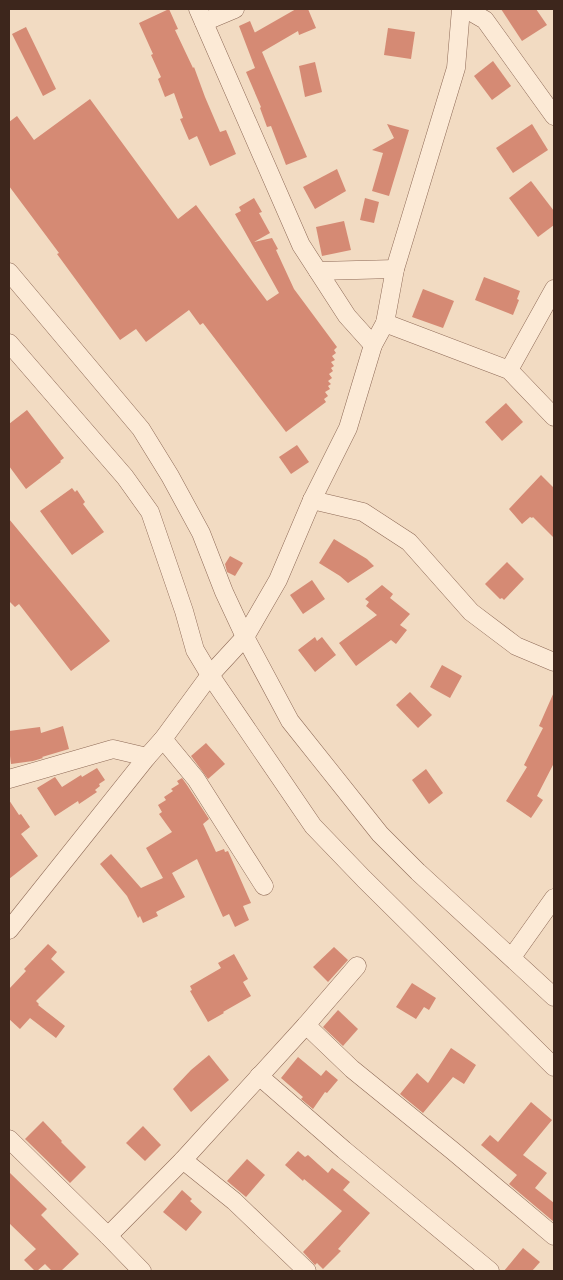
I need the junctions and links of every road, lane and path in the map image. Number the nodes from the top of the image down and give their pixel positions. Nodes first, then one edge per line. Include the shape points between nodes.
1 (235, 9) edge
2 (461, 9) edge
3 (466, 9) edge
4 (201, 15) edge
5 (554, 116) edge
6 (395, 269) junction
7 (318, 271) junction
8 (9, 272) edge
9 (554, 289) edge
10 (385, 324) junction
11 (9, 343) edge
12 (373, 345) junction
13 (509, 370) junction
14 (554, 417) edge
15 (312, 500) junction
16 (245, 637) junction
17 (554, 662) edge
18 (214, 671) junction
19 (163, 739) junction
20 (147, 757) junction
21 (9, 780) edge
22 (264, 886) dead end
23 (554, 898) edge
24 (9, 930) edge
25 (512, 957) junction
26 (357, 966) dead end
27 (554, 997) edge
28 (306, 1025) junction
29 (554, 1067) edge
30 (259, 1076) junction
31 (9, 1139) edge
32 (183, 1160) junction
33 (108, 1236) junction
34 (554, 1236) edge
35 (142, 1271) edge
36 (307, 1271) edge
37 (490, 1271) edge

1 - 4 street
2 - 6 street via 456,68
3 - 5 street via 485,20
4 - 7 street via 301,245
6 - 7 street
6 - 10 street
7 - 12 street via 347,316
8 - 16 street via 141,429 201,533
9 - 13 street
10 - 12 street
10 - 13 street
11 - 18 street via 125,476 150,512 195,650
12 - 15 street via 348,428
13 - 14 street
15 - 16 street via 278,580
15 - 17 street via 363,512 409,542 471,612 516,646
16 - 18 street
16 - 25 street via 290,721 380,834
18 - 19 street
18 - 29 street via 313,826
19 - 20 street
19 - 22 street via 196,779
20 - 21 street via 113,749
20 - 24 street
23 - 25 street
25 - 27 street
26 - 28 street
28 - 30 street
28 - 34 street via 352,1069
30 - 32 street
30 - 37 street
31 - 33 street
32 - 33 street
32 - 36 street via 234,1202
33 - 35 street

